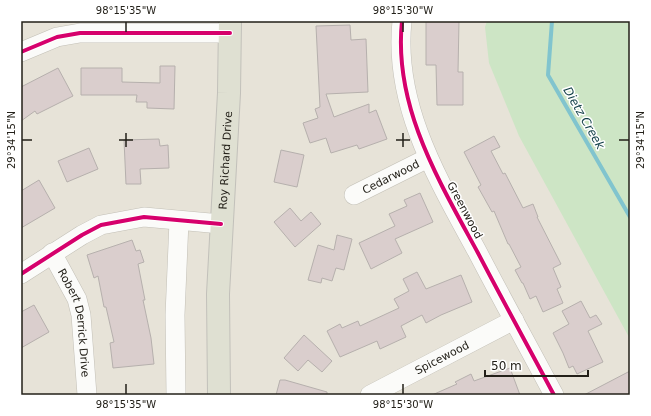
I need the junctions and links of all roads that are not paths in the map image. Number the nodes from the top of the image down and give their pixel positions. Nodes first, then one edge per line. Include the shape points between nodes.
1 (402, 21) edge
2 (230, 27) edge
3 (22, 48) edge
4 (428, 158) junction
5 (354, 194) dead end
6 (179, 221) junction
7 (221, 224) junction
8 (52, 253) junction
9 (21, 274) edge
10 (514, 320) junction
11 (87, 395) edge
12 (176, 395) edge
13 (219, 395) edge
14 (370, 395) edge
15 (554, 395) edge

1 - 4 street, Greenwood via 400,37 404,75 412,116
2 - 3 street via 80,33
2 - 7 main road, Roy Richard Drive via 229,93
4 - 5 street, Cedarwood
4 - 10 street, Greenwood
6 - 7 street
6 - 8 street via 144,218 101,224
6 - 12 street via 175,315
7 - 13 main road, Roy Richard Drive via 218,294
8 - 9 street
8 - 11 street, Robert Derrick Drive via 77,299 81,315
10 - 14 street, Spicewood
10 - 15 street, Greenwood

